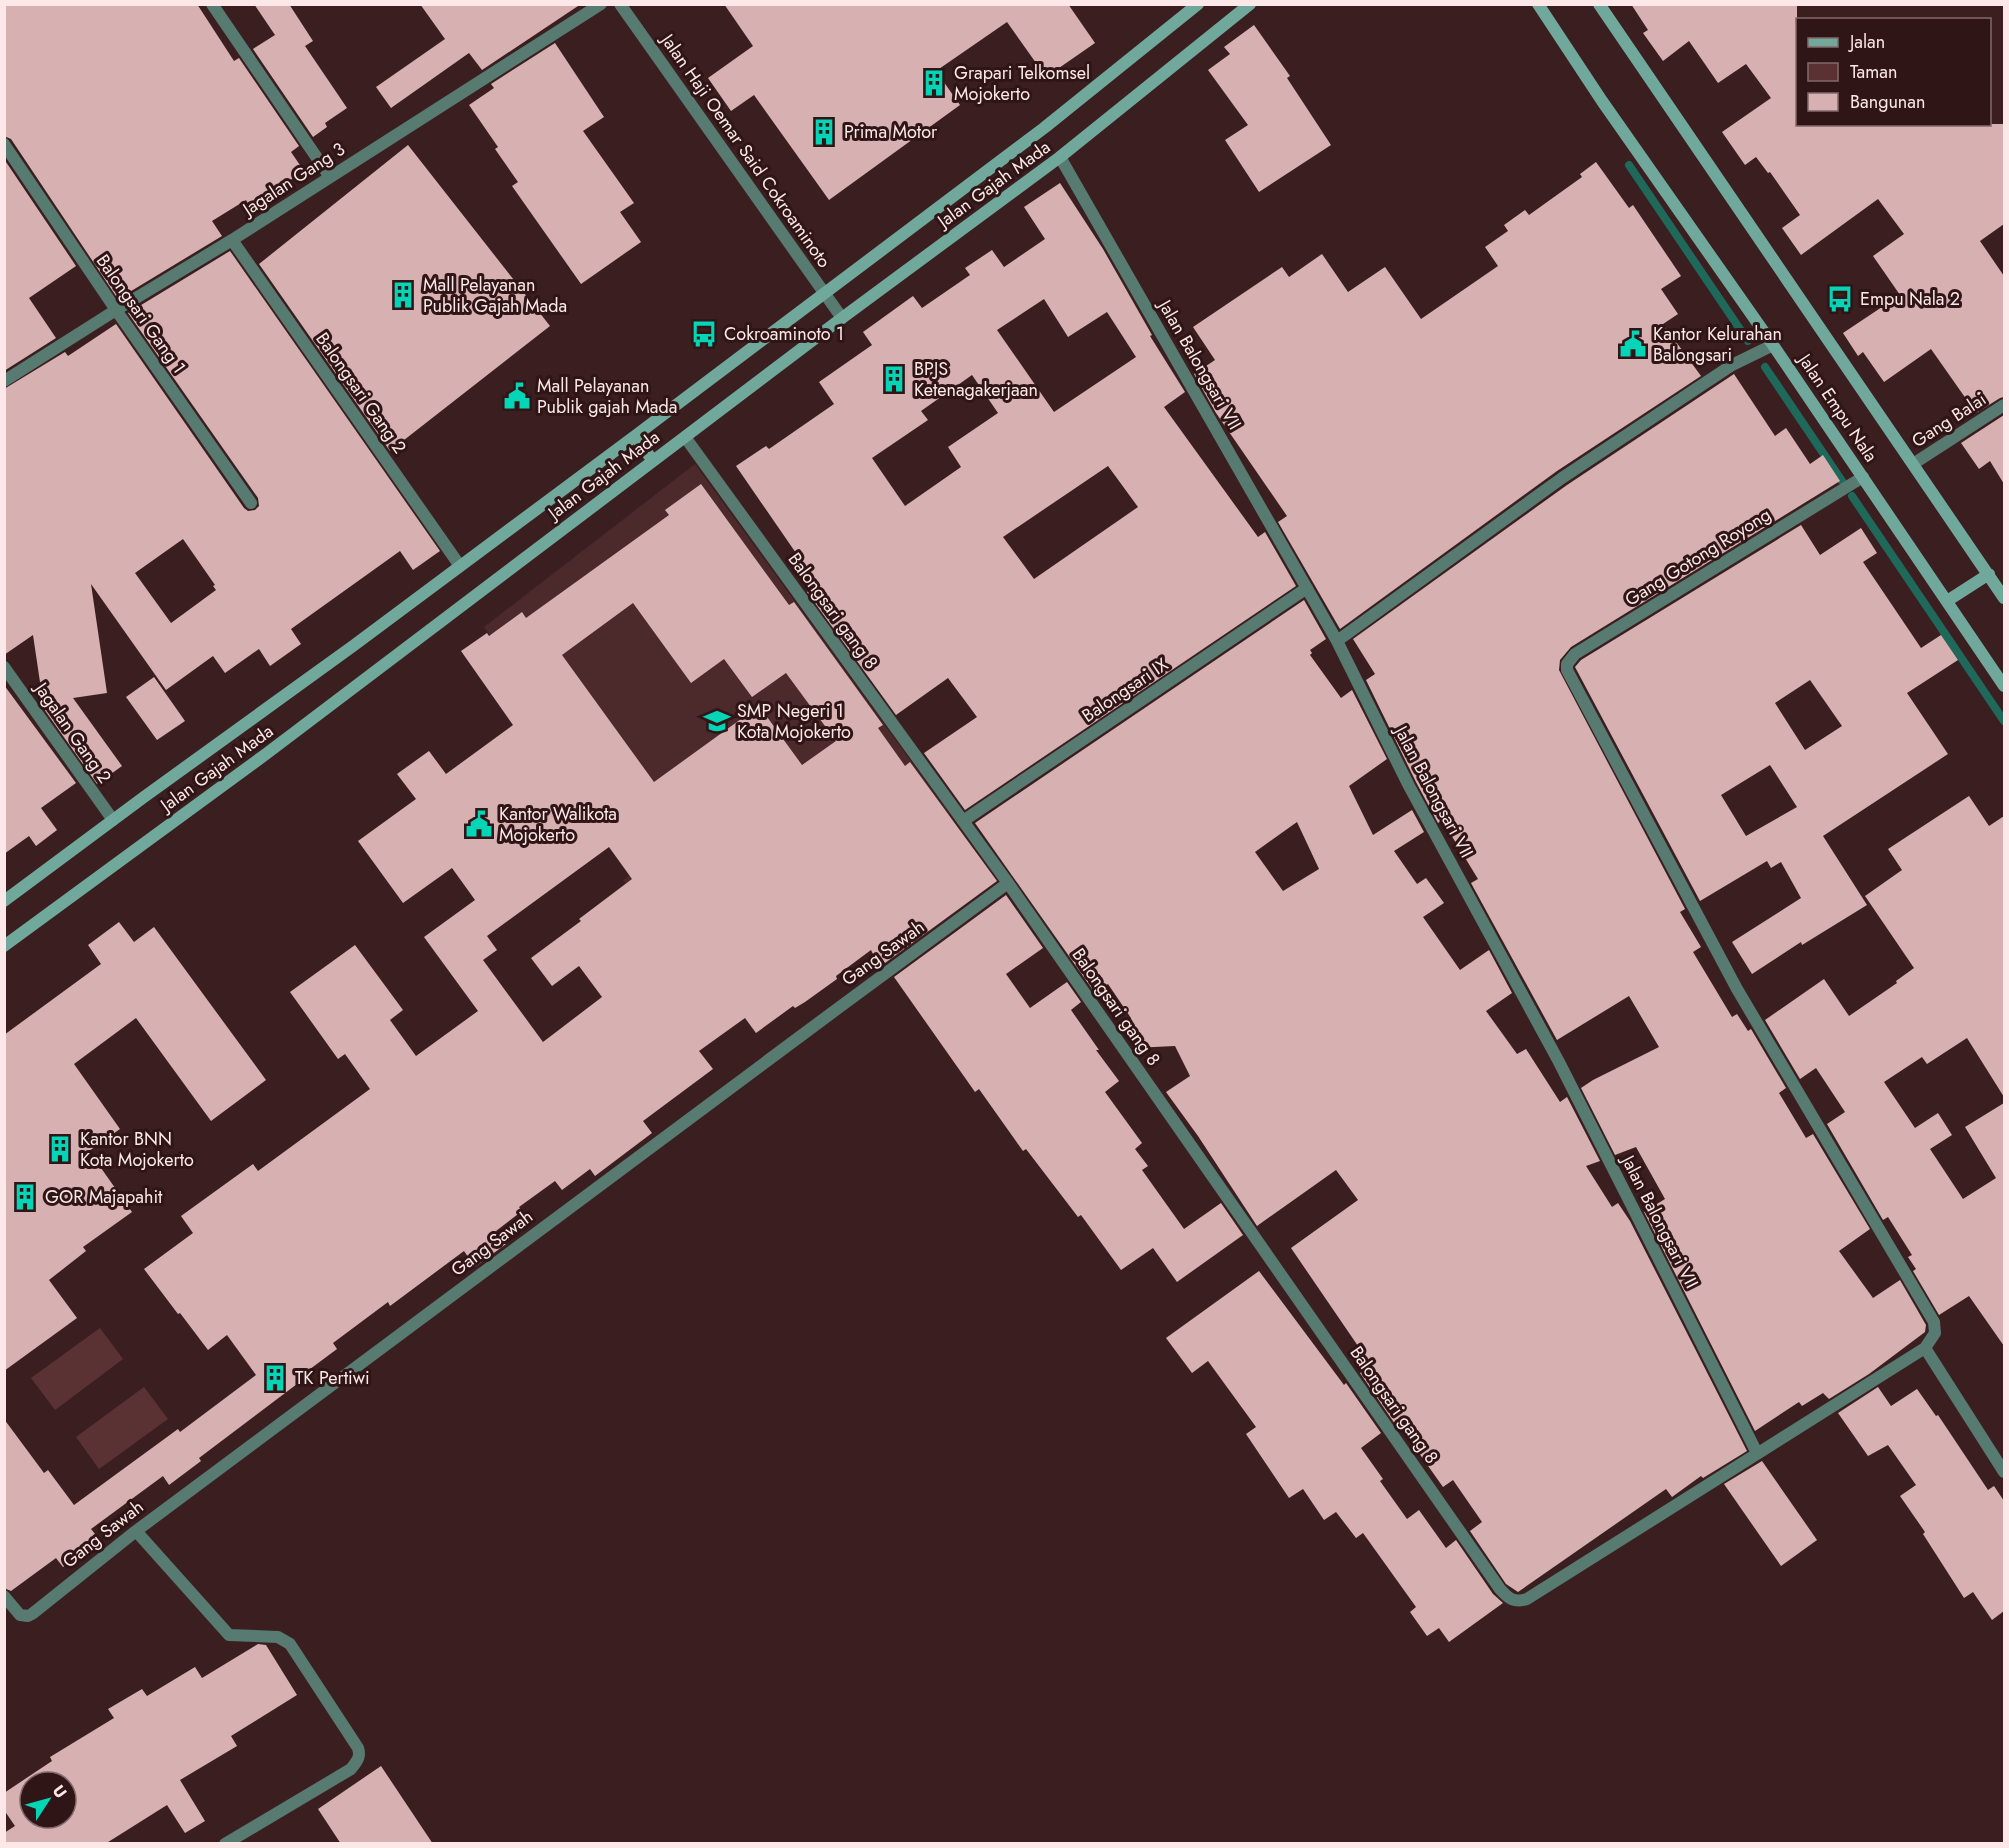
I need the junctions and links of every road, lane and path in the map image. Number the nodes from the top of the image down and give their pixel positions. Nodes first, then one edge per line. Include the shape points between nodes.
1 (212, 4) edge
2 (601, 4) edge
3 (620, 4) edge
4 (1198, 4) edge
5 (1250, 4) edge
6 (1538, 4) edge
7 (1599, 4) edge
8 (4, 144) edge
9 (1060, 157) junction
10 (330, 177) junction
11 (232, 240) junction
12 (824, 292) junction
13 (116, 310) junction
14 (842, 318) junction
15 (1773, 345) junction
16 (4, 381) edge
17 (2004, 405) edge
18 (634, 436) junction
19 (685, 437) junction
20 (652, 461) junction
21 (1913, 464) junction
22 (1863, 477) junction
23 (251, 503) dead end
24 (460, 566) junction
25 (1989, 574) junction
26 (1307, 588) junction
27 (2004, 598) edge
28 (1947, 601) junction
29 (1338, 642) junction
30 (4, 667) edge
31 (2004, 686) edge
32 (113, 820) junction
33 (963, 821) junction
34 (1008, 884) junction
35 (4, 902) edge
36 (4, 946) edge
37 (1925, 1348) junction
38 (1757, 1453) junction
39 (2004, 1472) edge
40 (136, 1531) junction
41 (4, 1596) edge
42 (225, 1844) edge

1 - 10 street
2 - 10 street, Jagalan Gang 3
3 - 12 street, Jalan Haji Oemar Said Cokroaminoto
4 - 12 main road, Jalan Gajah Mada via 1044,128
5 - 9 main road, Jalan Gajah Mada
6 - 15 main road, Jalan Empu Nala
7 - 21 main road, Jalan Empu Nala
8 - 13 street, Balongsari Gang 1
9 - 14 main road, Jalan Gajah Mada
9 - 26 street, Jalan Balongsari VII
10 - 11 street, Jagalan Gang 3
11 - 13 street, Jagalan Gang 3
11 - 24 street, Balongsari Gang 2
12 - 14 street, Jalan Haji Oemar Said Cokroaminoto
12 - 18 main road, Jalan Gajah Mada
13 - 16 street, Jagalan Gang 3
13 - 23 street, Balongsari Gang 1
14 - 19 main road, Jalan Gajah Mada
15 - 22 main road, Jalan Empu Nala
15 - 29 street via 1732,365 1562,478
17 - 21 street, Gang Balai
18 - 20 main road
18 - 24 main road, Jalan Gajah Mada
19 - 20 main road, Jalan Gajah Mada
19 - 33 street, Balongsari gang 8
20 - 36 main road, Jalan Gajah Mada via 266,754
21 - 25 main road, Jalan Empu Nala
22 - 28 main road, Jalan Empu Nala
22 - 37 street, Gang Gotong Royong via 1575,654 1567,670 1737,989 1934,1322 1933,1337
24 - 32 main road, Jalan Gajah Mada
25 - 27 main road, Jalan Empu Nala
25 - 28 main road
26 - 29 street, Jalan Balongsari VII
26 - 33 street, Balongsari IX
28 - 31 main road, Jalan Empu Nala
29 - 38 street, Jalan Balongsari VII via 1408,786 1559,1062
30 - 32 street, Jagalan Gang 2
32 - 35 main road, Jalan Gajah Mada
33 - 34 street, Balongsari gang 8
34 - 38 street, Balongsari gang 8 via 1507,1597 1527,1599
34 - 40 street, Gang Sawah
37 - 38 street
37 - 39 street
40 - 41 street, Gang Sawah via 28,1616 20,1615
40 - 42 street via 229,1635 278,1637 290,1644 360,1754 351,1769

